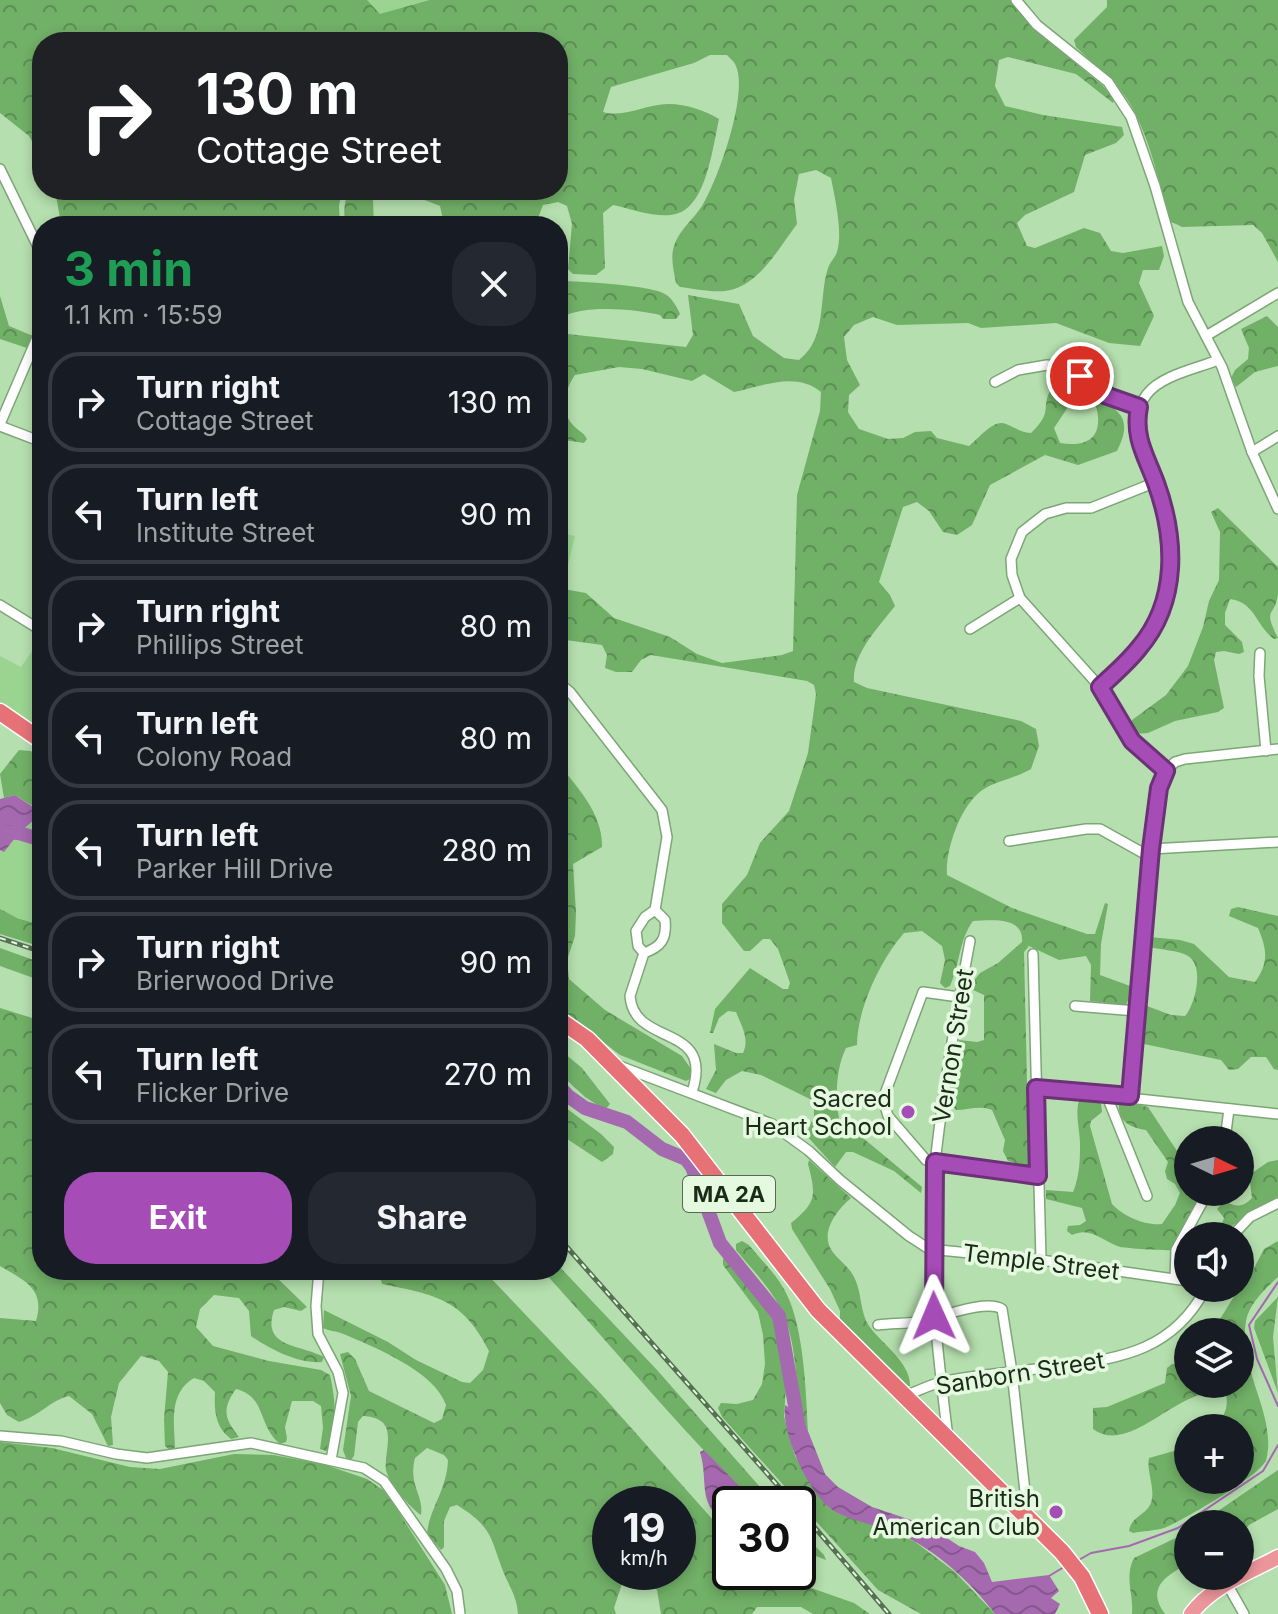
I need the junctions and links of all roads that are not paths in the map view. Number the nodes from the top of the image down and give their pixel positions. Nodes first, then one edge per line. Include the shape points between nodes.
1 (1016, 0) edge
2 (0, 169) edge
3 (32, 235) edge
4 (1278, 293) edge
5 (1206, 336) junction
6 (32, 350) edge
7 (1218, 360) junction
8 (995, 382) dead end
9 (1139, 407) junction
10 (0, 425) edge
11 (1278, 436) edge
12 (32, 438) edge
13 (1252, 452) junction
14 (1156, 482) junction
15 (1278, 509) edge
16 (1020, 598) junction
17 (0, 605) edge
18 (32, 625) edge
19 (970, 629) dead end
20 (1260, 653) dead end
21 (1100, 687) junction
22 (568, 690) edge
23 (0, 712) edge
24 (32, 734) edge
25 (1278, 749) edge
26 (1266, 751) junction
27 (1166, 771) junction
28 (1009, 841) dead end
29 (1278, 842) edge
30 (1151, 849) junction
31 (655, 910) junction
32 (970, 941) dead end
33 (644, 953) junction
34 (1033, 954) dead end
35 (959, 997) junction
36 (1075, 1006) dead end
37 (1136, 1011) junction
38 (568, 1026) edge
39 (613, 1064) junction
40 (1036, 1088) junction
41 (692, 1092) junction
42 (1106, 1094) junction
43 (1130, 1096) junction
44 (1229, 1109) junction
45 (1278, 1114) edge
46 (1227, 1126) edge
47 (935, 1162) junction
48 (1038, 1176) junction
49 (1147, 1196) dead end
50 (1278, 1203) edge
51 (1245, 1222) edge
52 (932, 1250) junction
53 (1041, 1260) junction
54 (1174, 1279) edge
55 (318, 1280) edge
56 (1197, 1302) edge
57 (934, 1316) junction
58 (878, 1325) dead end
59 (1012, 1372) junction
60 (941, 1382) junction
61 (905, 1396) junction
62 (0, 1436) edge
63 (948, 1438) junction
64 (331, 1460) junction
65 (1020, 1509) junction
66 (1278, 1557) edge
67 (1254, 1570) edge
68 (1217, 1590) edge
69 (1230, 1590) edge
70 (460, 1614) edge
71 (1100, 1614) edge
72 (1191, 1614) edge
73 (1244, 1614) edge

1 - 5 street via 1122,100 1149,168 1188,302
2 - 3 street
4 - 5 street
5 - 7 street
6 - 10 street
7 - 9 street via 1157,384
7 - 13 street
8 - 9 street via 1018,370 1064,366 1105,395
9 - 14 street via 1137,436
10 - 12 street
11 - 13 street
13 - 15 street
14 - 16 street via 1091,508 1055,511 1034,520 1022,532 1011,559
14 - 21 street via 1171,541 1167,592 1141,646
16 - 19 street
16 - 21 street
17 - 18 street
20 - 26 street
21 - 27 street via 1132,741
22 - 31 street via 662,810 667,837
23 - 24 highway
25 - 26 street
26 - 27 street via 1185,759
27 - 30 street
28 - 30 street via 1100,829 1140,853
29 - 30 street
30 - 37 street
31 - 33 street via 636,931
31 - 33 street via 665,920 666,932 657,948
32 - 35 street, Vernon Street
33 - 41 street via 630,996 634,1012 689,1048 698,1065
34 - 40 street
35 - 47 street, Vernon Street
35 - 47 street via 923,992 883,1099 887,1115 911,1146
36 - 37 street
37 - 43 street
38 - 39 highway, MA 2A
39 - 41 street, Temple Street
39 - 61 highway, MA 2A via 690,1144 804,1295
40 - 42 street
40 - 48 street
41 - 52 street, Temple Street via 772,1124
42 - 43 street
42 - 49 street
43 - 44 street
44 - 45 street
44 - 46 street
47 - 48 street
47 - 52 street, Vernon Street
48 - 53 street
50 - 51 street
52 - 53 street, Temple Street
52 - 57 street, Vernon Street
53 - 54 street, Temple Street
55 - 64 street via 318,1334 343,1393
56 - 59 street, Sanborn Street via 1175,1328 1142,1349 1100,1362
57 - 58 street
57 - 59 street via 1000,1307
57 - 60 street, Vernon Street
59 - 60 street, Sanborn Street
59 - 65 street via 1026,1501
60 - 61 street, Sanborn Street
60 - 63 street, Vernon Street
61 - 63 highway, MA 2A
62 - 64 street via 61,1441 142,1458 246,1443
63 - 65 highway, MA 2A
64 - 70 street via 364,1468 384,1481 453,1581
65 - 71 highway, MA 2A via 1082,1577
66 - 67 main road
68 - 72 main road
69 - 73 street

